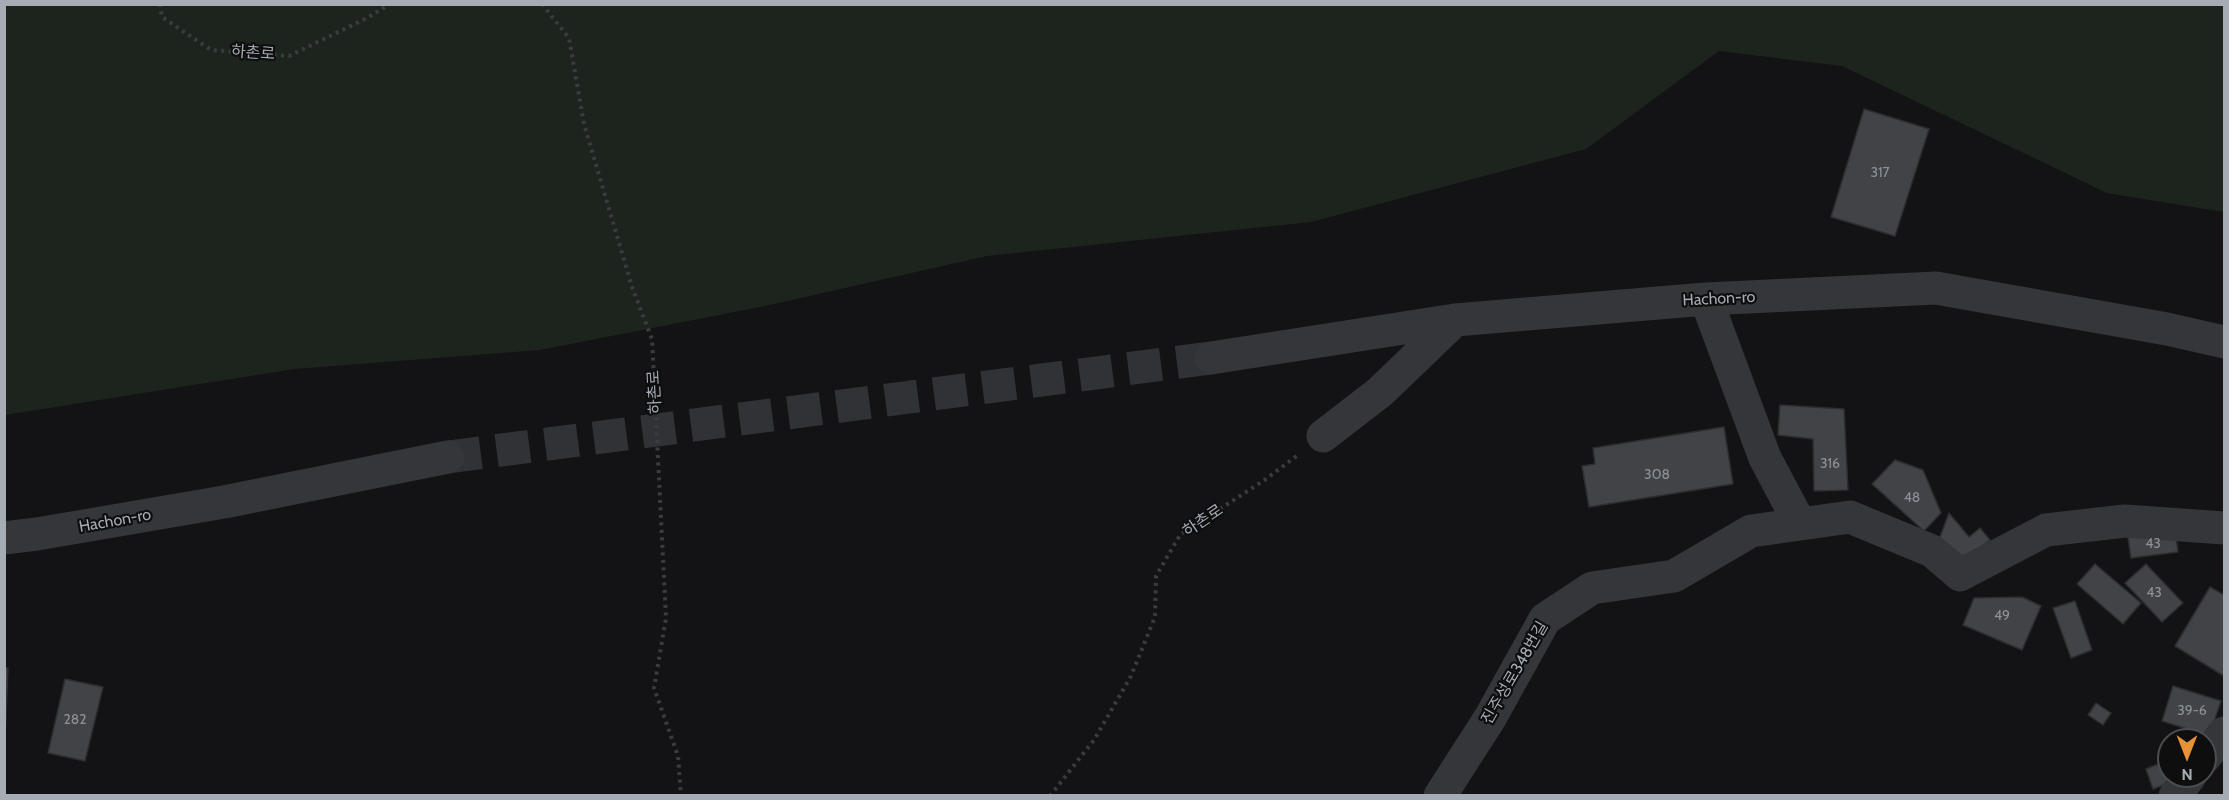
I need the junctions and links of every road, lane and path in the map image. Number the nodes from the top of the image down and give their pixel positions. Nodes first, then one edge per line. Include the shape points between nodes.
1 (160, 4) edge
2 (390, 4) edge
3 (542, 4) edge
4 (1706, 299) junction
5 (1455, 320) junction
6 (2224, 342) edge
7 (1211, 358) tunnel mouth
8 (1323, 436) joint
9 (448, 458) tunnel mouth
10 (1800, 525) junction
11 (2224, 528) edge
12 (4, 538) edge
13 (681, 795) edge
14 (1050, 795) edge
15 (1440, 795) edge

1 - 2 path, 하촌로 via 162,17 211,51 289,56
3 - 13 path, 하촌로 via 569,38 584,124 632,287 652,339 666,618 654,688 678,756
4 - 5 street, Hachon-ro
4 - 6 street, Hachon-ro via 1936,288
4 - 10 street via 1765,458
5 - 7 street, Hachon-ro
5 - 8 street via 1380,392
8 - 14 path, 하촌로 via 1180,535 1156,576 1155,617 1131,676 1094,740
9 - 12 street, Hachon-ro via 224,502
10 - 11 street, 진주성로348번길 via 1850,517 1932,551 1960,575 2046,530 2125,521
10 - 15 street, 진주성로348번길 via 1751,531 1674,576 1592,588 1545,619 1490,718

